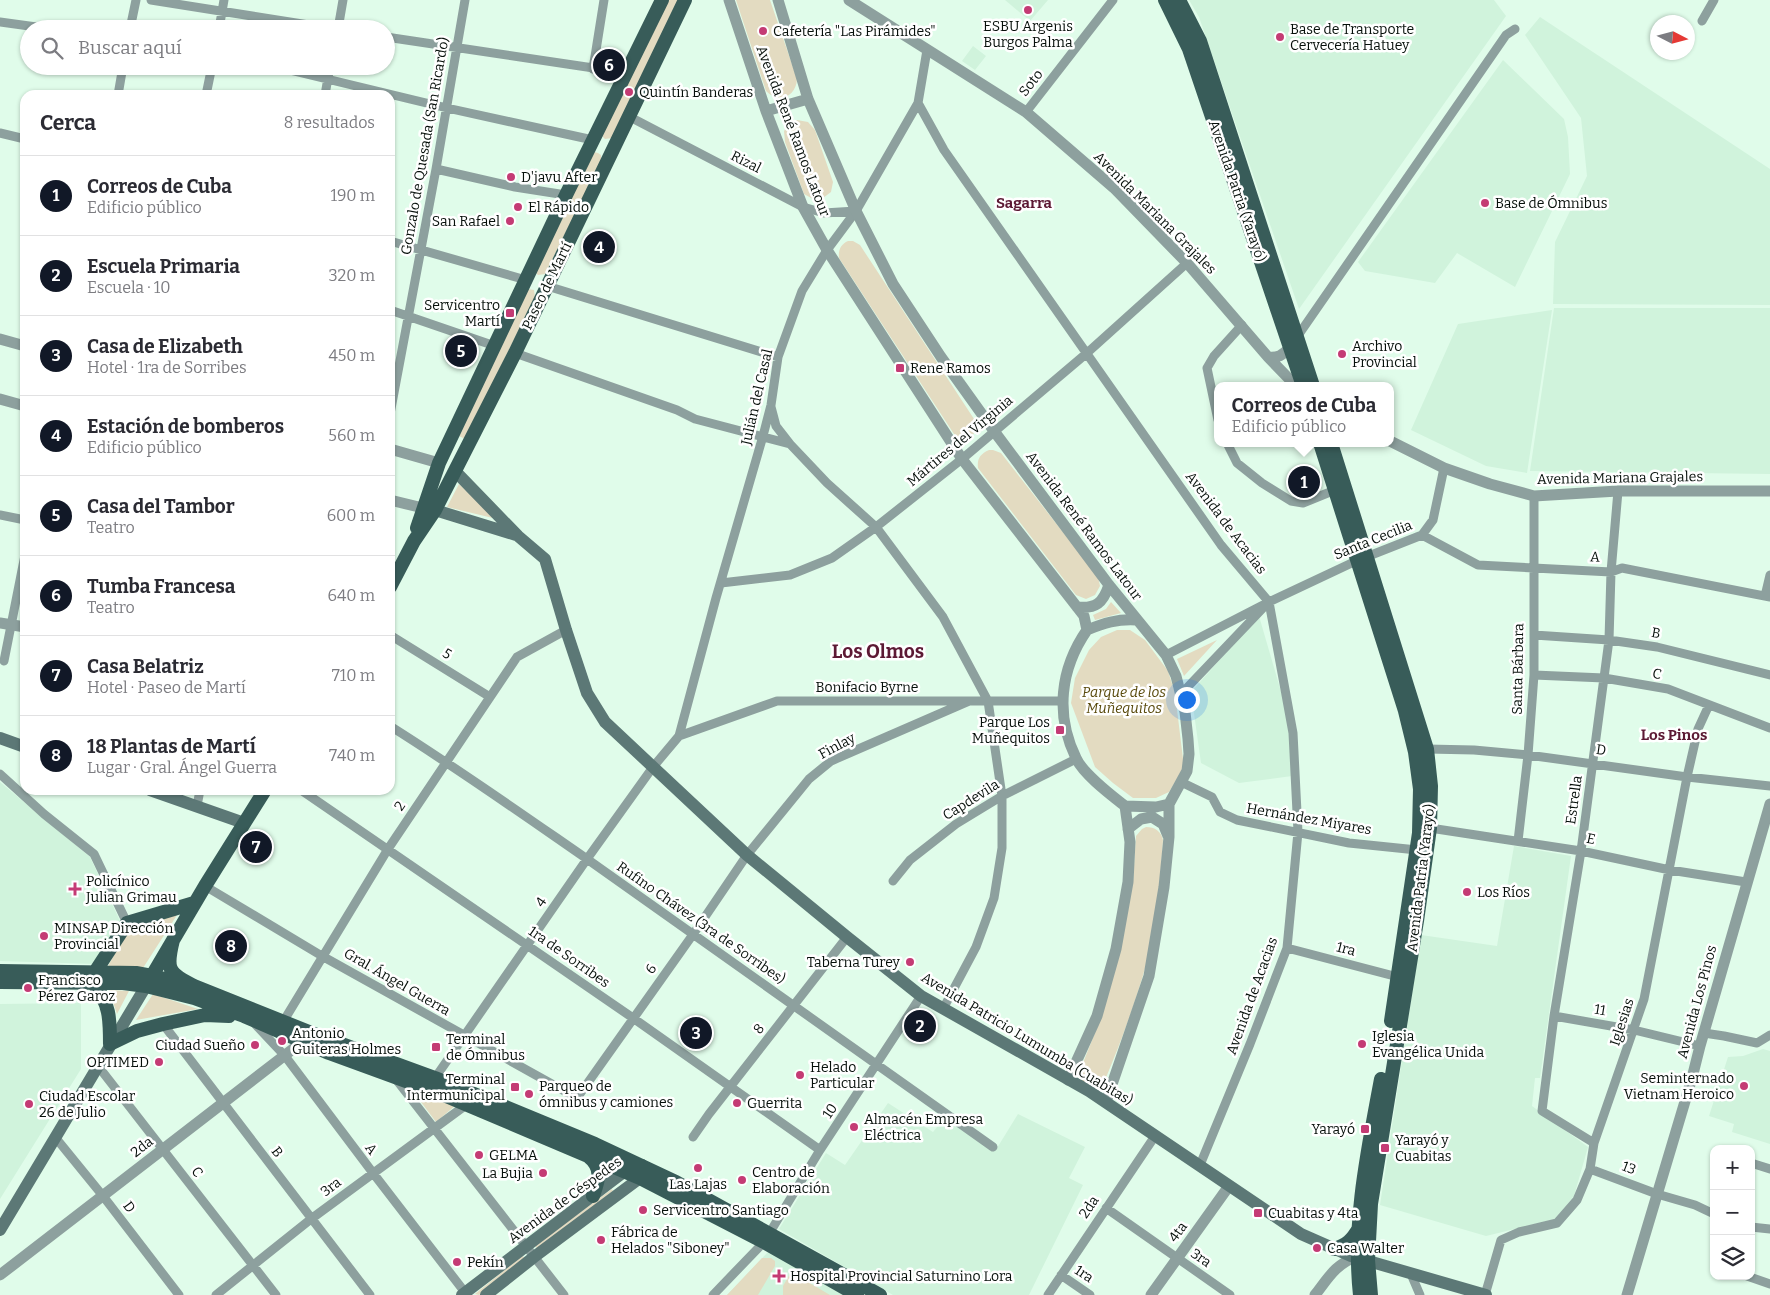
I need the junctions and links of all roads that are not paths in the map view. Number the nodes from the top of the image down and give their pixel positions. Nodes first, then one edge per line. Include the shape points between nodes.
1 (136, 0) edge
2 (151, 0) edge
3 (224, 0) edge
4 (343, 0) edge
5 (466, 0) edge
6 (604, 0) edge
7 (662, 0) edge
8 (685, 0) edge
9 (729, 0) edge
10 (778, 0) edge
11 (850, 0) edge
12 (1113, 0) edge
13 (1165, 0) edge
14 (1179, 0) edge
15 (1714, 0) edge
16 (222, 12) junction
17 (132, 20) edge
18 (220, 20) edge
19 (276, 20) edge
20 (338, 20) edge
21 (1702, 21) dead end
22 (0, 22) edge
23 (20, 25) edge
24 (1515, 29) dead end
25 (395, 39) edge
26 (457, 49) junction
27 (928, 50) junction
28 (593, 69) junction
29 (627, 73) junction
30 (121, 75) edge
31 (210, 75) edge
32 (314, 75) edge
33 (328, 75) edge
34 (328, 78) junction
35 (119, 90) edge
36 (207, 90) edge
37 (326, 90) edge
38 (376, 90) edge
39 (395, 95) edge
40 (808, 99) junction
41 (918, 103) junction
42 (447, 108) junction
43 (766, 111) junction
44 (1026, 112) junction
45 (630, 117) junction
46 (0, 133) edge
47 (20, 138) edge
48 (593, 140) junction
49 (436, 169) junction
50 (566, 195) junction
51 (803, 207) junction
52 (856, 211) junction
53 (395, 242) edge
54 (420, 250) junction
55 (827, 250) junction
56 (1187, 263) junction
57 (526, 280) junction
58 (546, 286) junction
59 (395, 312) edge
60 (408, 317) junction
61 (1242, 326) junction
62 (0, 339) edge
63 (1294, 343) junction
64 (20, 345) edge
65 (495, 346) junction
66 (514, 353) junction
67 (1087, 353) junction
68 (778, 357) junction
69 (1268, 357) junction
70 (1292, 382) edge
71 (1302, 382) edge
72 (1311, 382) edge
73 (395, 387) edge
74 (0, 399) edge
75 (1214, 401) edge
76 (20, 405) edge
77 (771, 405) junction
78 (994, 431) junction
79 (763, 436) junction
80 (1394, 443) edge
81 (790, 444) junction
82 (1229, 447) edge
83 (1321, 447) edge
84 (1332, 447) edge
85 (395, 450) edge
86 (464, 454) junction
87 (962, 459) junction
88 (440, 463) junction
89 (1444, 468) junction
90 (455, 471) junction
91 (433, 478) junction
92 (1335, 490) junction
93 (1618, 491) junction
94 (1770, 491) edge
95 (1534, 496) junction
96 (395, 501) edge
97 (428, 505) junction
98 (0, 514) edge
99 (20, 519) edge
100 (876, 526) junction
101 (1422, 535) junction
102 (518, 536) junction
103 (1361, 558) junction
104 (1534, 568) junction
105 (1611, 572) junction
106 (1770, 575) edge
107 (395, 577) edge
108 (20, 582) edge
109 (721, 583) junction
110 (1109, 585) junction
111 (1768, 596) edge
112 (1269, 602) junction
113 (1077, 607) junction
114 (1136, 620) junction
115 (0, 623) edge
116 (12, 624) junction
117 (20, 626) edge
118 (566, 630) junction
119 (1087, 630) junction
120 (1534, 635) junction
121 (395, 638) edge
122 (1609, 640) junction
123 (1166, 655) junction
124 (4, 661) dead end
125 (1534, 675) junction
126 (1770, 676) edge
127 (1604, 678) junction
128 (1181, 694) junction
129 (490, 697) junction
130 (988, 701) junction
131 (1062, 701) junction
132 (969, 702) junction
133 (1709, 705) junction
134 (1770, 728) edge
135 (395, 729) edge
136 (679, 736) junction
137 (0, 738) edge
138 (20, 745) edge
139 (1427, 749) junction
140 (1528, 755) junction
141 (1076, 759) junction
142 (446, 762) junction
143 (1593, 763) junction
144 (654, 767) junction
145 (0, 774) edge
146 (1687, 777) junction
147 (1181, 782) junction
148 (1770, 786) edge
149 (20, 792) edge
150 (23, 795) edge
151 (164, 795) edge
152 (199, 795) edge
153 (262, 795) edge
154 (308, 795) edge
155 (1002, 796) junction
156 (1170, 804) junction
157 (1770, 804) edge
158 (196, 806) junction
159 (1126, 806) junction
160 (244, 822) junction
161 (1430, 828) junction
162 (1128, 829) junction
163 (1298, 832) junction
164 (1169, 837) junction
165 (1518, 842) junction
166 (388, 849) junction
167 (1417, 850) junction
168 (1581, 851) junction
169 (747, 855) junction
170 (587, 859) junction
171 (1670, 870) junction
172 (892, 881) dead end
173 (1746, 882) junction
174 (205, 886) junction
175 (194, 903) junction
176 (1412, 920) junction
177 (127, 923) junction
178 (694, 933) junction
179 (847, 938) junction
180 (173, 940) junction
181 (528, 945) junction
182 (1287, 948) junction
183 (322, 956) junction
184 (0, 971) edge
185 (1398, 977) junction
186 (94, 978) junction
187 (149, 981) junction
188 (0, 982) edge
189 (194, 986) junction
190 (921, 996) junction
191 (794, 1006) junction
192 (943, 1009) junction
193 (1554, 1016) junction
194 (248, 1018) junction
195 (633, 1018) junction
196 (284, 1022) junction
197 (163, 1024) junction
198 (1634, 1030) junction
199 (1704, 1033) junction
200 (1770, 1035) edge
201 (463, 1036) junction
202 (302, 1042) junction
203 (110, 1044) junction
204 (1700, 1046) junction
205 (285, 1056) junction
206 (876, 1065) junction
207 (98, 1066) junction
208 (393, 1076) junction
209 (435, 1078) junction
210 (1068, 1080) junction
211 (730, 1086) junction
212 (577, 1098) joint
213 (1106, 1102) junction
214 (221, 1103) junction
215 (466, 1104) junction
216 (434, 1129) junction
217 (1155, 1136) junction
218 (55, 1137) junction
219 (693, 1137) dead end
220 (1594, 1143) junction
221 (993, 1147) dead end
222 (162, 1150) junction
223 (820, 1150) junction
224 (585, 1154) junction
225 (1755, 1164) edge
226 (1200, 1165) junction
227 (1590, 1169) junction
228 (1770, 1169) edge
229 (625, 1171) junction
230 (641, 1172) junction
231 (373, 1173) junction
232 (1229, 1186) junction
233 (1657, 1194) junction
234 (104, 1196) junction
235 (593, 1196) junction
236 (1106, 1208) junction
237 (1710, 1212) edge
238 (311, 1219) junction
239 (1360, 1227) junction
240 (1755, 1228) edge
241 (0, 1230) edge
242 (1770, 1230) edge
243 (767, 1237) junction
244 (1334, 1249) junction
245 (530, 1252) junction
246 (1177, 1258) junction
247 (1363, 1258) junction
248 (253, 1266) junction
249 (1411, 1274) junction
250 (0, 1275) edge
251 (1062, 1275) junction
252 (1755, 1279) edge
253 (1770, 1284) edge
254 (465, 1294) edge
255 (179, 1295) edge
256 (216, 1295) edge
257 (276, 1295) edge
258 (370, 1295) edge
259 (486, 1295) edge
260 (564, 1295) edge
261 (713, 1295) edge
262 (857, 1295) edge
263 (880, 1295) edge
264 (1048, 1295) edge
265 (1090, 1295) edge
266 (1151, 1295) edge
267 (1230, 1295) edge
268 (1315, 1295) edge
269 (1360, 1295) edge
270 (1371, 1295) edge
271 (1420, 1295) edge
272 (1486, 1295) edge
273 (1627, 1295) edge

1 - 17 street
2 - 16 street
3 - 16 street
4 - 20 street
5 - 26 street, Gonzalo de Quesada (San Ricardo)
6 - 28 street
7 - 29 main road, Paseo de Martí
8 - 45 main road, Paseo de Martí
9 - 43 street, Avenida René Ramos Latour
10 - 40 street, Avenida René Ramos Latour
11 - 27 street, Avenida Mariana Grajales
12 - 44 street, Soto
13 - 63 main road, Avenida Patria (Yarayó) via 1189,49
14 - 63 main road, Avenida Patria (Yarayó) via 1200,41
15 - 21 street
16 - 18 street
16 - 19 street
22 - 23 street
24 - 63 street via 1506,35
25 - 26 street
26 - 28 street
26 - 42 street, Gonzalo de Quesada (San Ricardo)
27 - 41 street, Julián del Casal
27 - 44 street, Avenida Mariana Grajales
28 - 29 street
29 - 48 main road, Paseo de Martí
30 - 35 street
31 - 36 street
32 - 34 street
33 - 34 street
34 - 37 street
34 - 38 street
39 - 42 street
40 - 43 street
40 - 52 street, Avenida René Ramos Latour
41 - 52 street, Julián del Casal
41 - 67 street, Avenida de Acacias via 944,150
42 - 48 street
42 - 49 street, Gonzalo de Quesada (San Ricardo)
43 - 51 street, Avenida René Ramos Latour
44 - 56 street, Avenida Mariana Grajales via 1114,188
45 - 51 street, Rizal
45 - 58 main road, Paseo de Martí
46 - 47 street
48 - 50 main road, Paseo de Martí
49 - 50 street
49 - 54 street, Gonzalo de Quesada (San Ricardo)
50 - 57 main road, Paseo de Martí
51 - 52 street, Rizal via 824,213
51 - 55 street, Avenida René Ramos Latour
52 - 55 street, Julián del Casal
52 - 78 street, Avenida René Ramos Latour via 893,284
53 - 54 street
54 - 57 street
54 - 60 street, Gonzalo de Quesada (San Ricardo)
55 - 68 street, Julián del Casal via 802,291
55 - 87 street, Avenida René Ramos Latour
56 - 61 street, Avenida Mariana Grajales
56 - 67 street, Mártires del Virginia
57 - 58 main road
57 - 65 main road, Paseo de Martí
58 - 66 main road, Paseo de Martí
58 - 68 street
59 - 60 street
60 - 65 street
60 - 73 street, Gonzalo de Quesada (San Ricardo)
61 - 69 street, Avenida Mariana Grajales
61 - 75 street via 1207,368
62 - 64 street
63 - 69 street via 1283,355
63 - 71 main road, Avenida Patria (Yarayó)
63 - 72 main road, Avenida Patria (Yarayó)
65 - 88 main road, Paseo de Martí
66 - 79 street via 695,419
66 - 86 main road, Paseo de Martí
67 - 78 street, Mártires del Virginia
67 - 112 street, Avenida de Acacias via 1221,545
68 - 77 street, Julián del Casal
69 - 70 street, Avenida Mariana Grajales
74 - 76 street
77 - 79 street, Julián del Casal
77 - 81 street via 776,426
78 - 87 street, Mártires del Virginia
78 - 110 street, Avenida René Ramos Latour
79 - 81 street
79 - 109 street, Julián del Casal
80 - 89 street, Avenida Mariana Grajales
81 - 100 street via 827,483
82 - 92 street via 1237,463 1291,501 1302,503
83 - 92 main road, Avenida Patria (Yarayó)
84 - 103 main road, Avenida Patria (Yarayó)
85 - 88 street
86 - 88 main road via 450,462
86 - 90 main road, Paseo de Martí
87 - 100 street, Mártires del Virginia
87 - 113 street, Avenida René Ramos Latour
88 - 91 main road, Paseo de Martí
89 - 95 street, Avenida Mariana Grajales
89 - 101 street, Santa Cecilia via 1432,520
90 - 91 main road
90 - 97 main road, Paseo de Martí
90 - 102 main road, Avenida Patricio Lumumba (Cuabitas)
91 - 97 main road, Paseo de Martí
92 - 103 main road, Avenida Patria (Yarayó)
93 - 94 street, Avenida Mariana Grajales
93 - 95 street, Avenida Mariana Grajales
93 - 105 street, Estrella
95 - 104 street, Santa Bárbara
96 - 97 street
97 - 102 main road, Avenida Patricio Lumumba (Cuabitas)
97 - 107 main road, Paseo de Martí
98 - 99 street
100 - 109 street, Mártires del Virginia via 832,558 790,575
100 - 130 street via 943,617
101 - 103 street, Santa Cecilia
101 - 104 street, A via 1478,565
102 - 118 main road, Avenida Patricio Lumumba (Cuabitas) via 545,559
103 - 112 street, Santa Cecilia
103 - 139 main road, Avenida Patria (Yarayó)
103 - 167 main road, Avenida Patria (Yarayó) via 1416,752 1420,789
104 - 105 street, A
104 - 120 street, Santa Bárbara
105 - 111 street, A via 1622,568
105 - 122 street, Estrella
106 - 111 street
108 - 116 street
109 - 136 street, Julián del Casal
110 - 113 street via 1097,605
110 - 114 street, Avenida René Ramos Latour
112 - 123 street, Santa Cecilia
112 - 128 street, Santa Cecilia
112 - 163 street, Avenida de Acacias via 1293,733
113 - 119 street, Avenida René Ramos Latour via 1084,616
114 - 119 street via 1107,622
114 - 123 street, Avenida René Ramos Latour
115 - 116 street
116 - 117 street
116 - 124 street
118 - 129 street, 2 via 517,657
118 - 144 main road, Avenida Patricio Lumumba (Cuabitas) via 587,694 605,722
119 - 131 street via 1066,670
120 - 122 street, B
120 - 125 street, Santa Bárbara
121 - 129 street, 5
122 - 126 street, B via 1657,647
122 - 127 street, Estrella
123 - 128 street, Avenida René Ramos Latour
125 - 127 street, C
125 - 140 street, Santa Bárbara
127 - 133 street, C via 1668,689
127 - 143 street, Estrella
128 - 147 street, Avenida René Ramos Latour via 1189,754 1187,771
129 - 142 street, 2
130 - 131 street, Bonifacio Byrne
130 - 132 street, Bonifacio Byrne
130 - 155 street
131 - 141 street via 1067,735
132 - 136 street, Bonifacio Byrne via 777,700
132 - 169 street, Finlay via 831,761 809,779
133 - 134 street, C
133 - 146 street, Iglesias via 1698,728
135 - 142 street, Rufino Chávez (3ra de Sorribes)
136 - 144 street, Julián del Casal
137 - 138 main road
139 - 140 street, D
139 - 161 main road, Avenida Patria (Yarayó) via 1431,786
140 - 143 street, D
140 - 165 street, Santa Bárbara
141 - 155 street, Capdevila
141 - 159 street via 1102,788
142 - 166 street, 2
142 - 170 street, Rufino Chávez (3ra de Sorribes)
143 - 146 street, D
143 - 168 street, Estrella
144 - 169 main road, Avenida Patricio Lumumba (Cuabitas)
144 - 170 street, 4
145 - 149 street
146 - 148 street, D
146 - 171 street, Iglesias
147 - 156 street, Avenida René Ramos Latour
147 - 163 street, Hernández Miyares via 1212,797 1220,812 1236,820
150 - 177 street via 94,854
151 - 158 main road
152 - 158 street
153 - 160 main road
154 - 166 street, 1ra de Sorribes
155 - 172 street, Capdevila via 956,824 910,860
155 - 192 street via 1002,848 994,898 976,947
156 - 159 street
156 - 164 street, Avenida René Ramos Latour
157 - 173 street, Avenida Los Pinos
158 - 160 main road
159 - 162 street
160 - 174 main road
161 - 165 street, E
161 - 176 main road, Avenida Patria (Yarayó)
162 - 164 street via 1141,819 1152,817 1163,824
162 - 210 street via 1128,882 1116,949 1097,1016
163 - 167 street, Hernández Miyares via 1349,843
163 - 182 street, Avenida de Acacias
164 - 213 street, Avenida René Ramos Latour via 1149,976
165 - 168 street, E
166 - 181 street, 1ra de Sorribes
166 - 183 street, 2
167 - 176 main road, Avenida Patria (Yarayó)
168 - 171 street, E
168 - 193 street, Estrella
169 - 178 street, 6
169 - 179 main road, Avenida Patricio Lumumba (Cuabitas)
170 - 178 street, Rufino Chávez (3ra de Sorribes)
170 - 181 street, 4
171 - 173 street, E
171 - 198 street, Iglesias via 1644,999
173 - 199 street, Avenida Los Pinos
174 - 175 main road
174 - 183 street, Gral. Ángel Guerra
175 - 177 main road
175 - 180 main road
176 - 185 main road, Avenida Patria (Yarayó)
176 - 247 main road, Avenida Patria (Yarayó)
177 - 186 main road
178 - 191 street, Rufino Chávez (3ra de Sorribes)
178 - 195 street, 6
179 - 190 main road, Avenida Patricio Lumumba (Cuabitas)
179 - 191 street, 8
180 - 187 main road
180 - 189 main road via 169,966 180,979
181 - 195 street, 1ra de Sorribes
181 - 201 street, 4
182 - 185 street, 1ra
182 - 226 street, Avenida de Acacias
183 - 196 street, 2
183 - 201 street, Gral. Ángel Guerra
184 - 186 main road
185 - 239 main road, Avenida Patria (Yarayó) via 1371,1133
186 - 187 main road
186 - 188 main road
186 - 203 main road via 110,1013
187 - 189 main road
187 - 194 main road
187 - 203 main road
189 - 196 main road
190 - 192 main road, Avenida Patricio Lumumba (Cuabitas)
190 - 206 street, 10
191 - 206 street, Rufino Chávez (3ra de Sorribes)
191 - 211 street, 8
192 - 210 main road, Avenida Patricio Lumumba (Cuabitas)
193 - 198 street, 11
193 - 220 street, Estrella via 1542,1111
194 - 197 main road via 205,1015
194 - 202 main road
194 - 205 street, A
195 - 211 street, 1ra de Sorribes
195 - 212 street, 6
196 - 209 main road
197 - 203 main road via 137,1031
197 - 214 street, B
198 - 204 street, 11
198 - 220 street, Iglesias
199 - 200 street via 1757,1043
199 - 204 street, Avenida Los Pinos
201 - 209 street, 4
201 - 212 street, Gral. Ángel Guerra
202 - 205 street, 2da
202 - 208 main road
203 - 207 main road
204 - 233 street, Avenida Los Pinos
205 - 214 street, 2da
205 - 231 street, A
206 - 221 street, Rufino Chávez (3ra de Sorribes)
206 - 223 street, 10
207 - 218 main road
207 - 222 street, C
208 - 215 main road
208 - 216 street
209 - 230 main road via 595,1144
210 - 213 main road, Avenida Patricio Lumumba (Cuabitas)
211 - 219 street, 8
211 - 223 street, 1ra de Sorribes
213 - 217 main road, Avenida Patricio Lumumba (Cuabitas)
214 - 222 street, 2da
214 - 238 street, B
215 - 216 street, 3ra
215 - 224 main road
216 - 231 street, 3ra
216 - 245 street
217 - 226 main road, Avenida Patricio Lumumba (Cuabitas)
217 - 236 street, 2da
218 - 234 street, D
218 - 241 main road
220 - 227 street, Iglesias
222 - 234 street, 2da
222 - 248 street, C
223 - 243 street, 10
224 - 229 main road
224 - 235 main road via 598,1169
225 - 228 street
226 - 232 main road, Avenida Patricio Lumumba (Cuabitas)
227 - 233 street, 13
227 - 272 street, Iglesias via 1577,1200 1556,1223 1501,1240
229 - 230 main road
229 - 235 main road, Avenida de Céspedes
230 - 243 main road
230 - 245 main road, Avenida de Céspedes
231 - 238 street, 3ra
231 - 254 street, A
232 - 244 main road, Avenida Patricio Lumumba (Cuabitas) via 1301,1234
232 - 246 street, 4ta
233 - 237 street, 13
233 - 273 street, Avenida Los Pinos
234 - 250 street, 2da
234 - 255 street, D
235 - 245 main road, Avenida de Céspedes
236 - 246 street, 3ra
236 - 251 street, 2da
238 - 248 street, 3ra
238 - 258 street, B
239 - 244 main road via 1351,1241
239 - 247 main road, Avenida Patria (Yarayó)
240 - 242 street
243 - 261 street
243 - 262 main road
243 - 263 main road
244 - 247 main road, Avenida Patricio Lumumba (Cuabitas)
245 - 254 main road, Avenida de Céspedes
245 - 259 main road, Avenida de Céspedes
245 - 260 street
246 - 266 street, 4ta
246 - 267 street, 3ra
247 - 249 main road, Avenida Patricio Lumumba (Cuabitas)
247 - 268 street via 1344,1261
247 - 269 main road, Avenida Patria (Yarayó)
247 - 270 main road, Avenida Patria (Yarayó)
248 - 256 street, 3ra
248 - 257 street, C
249 - 271 street
249 - 272 main road, Avenida Patricio Lumumba (Cuabitas)
251 - 264 street, 2da
251 - 265 street, 1ra
252 - 253 street

